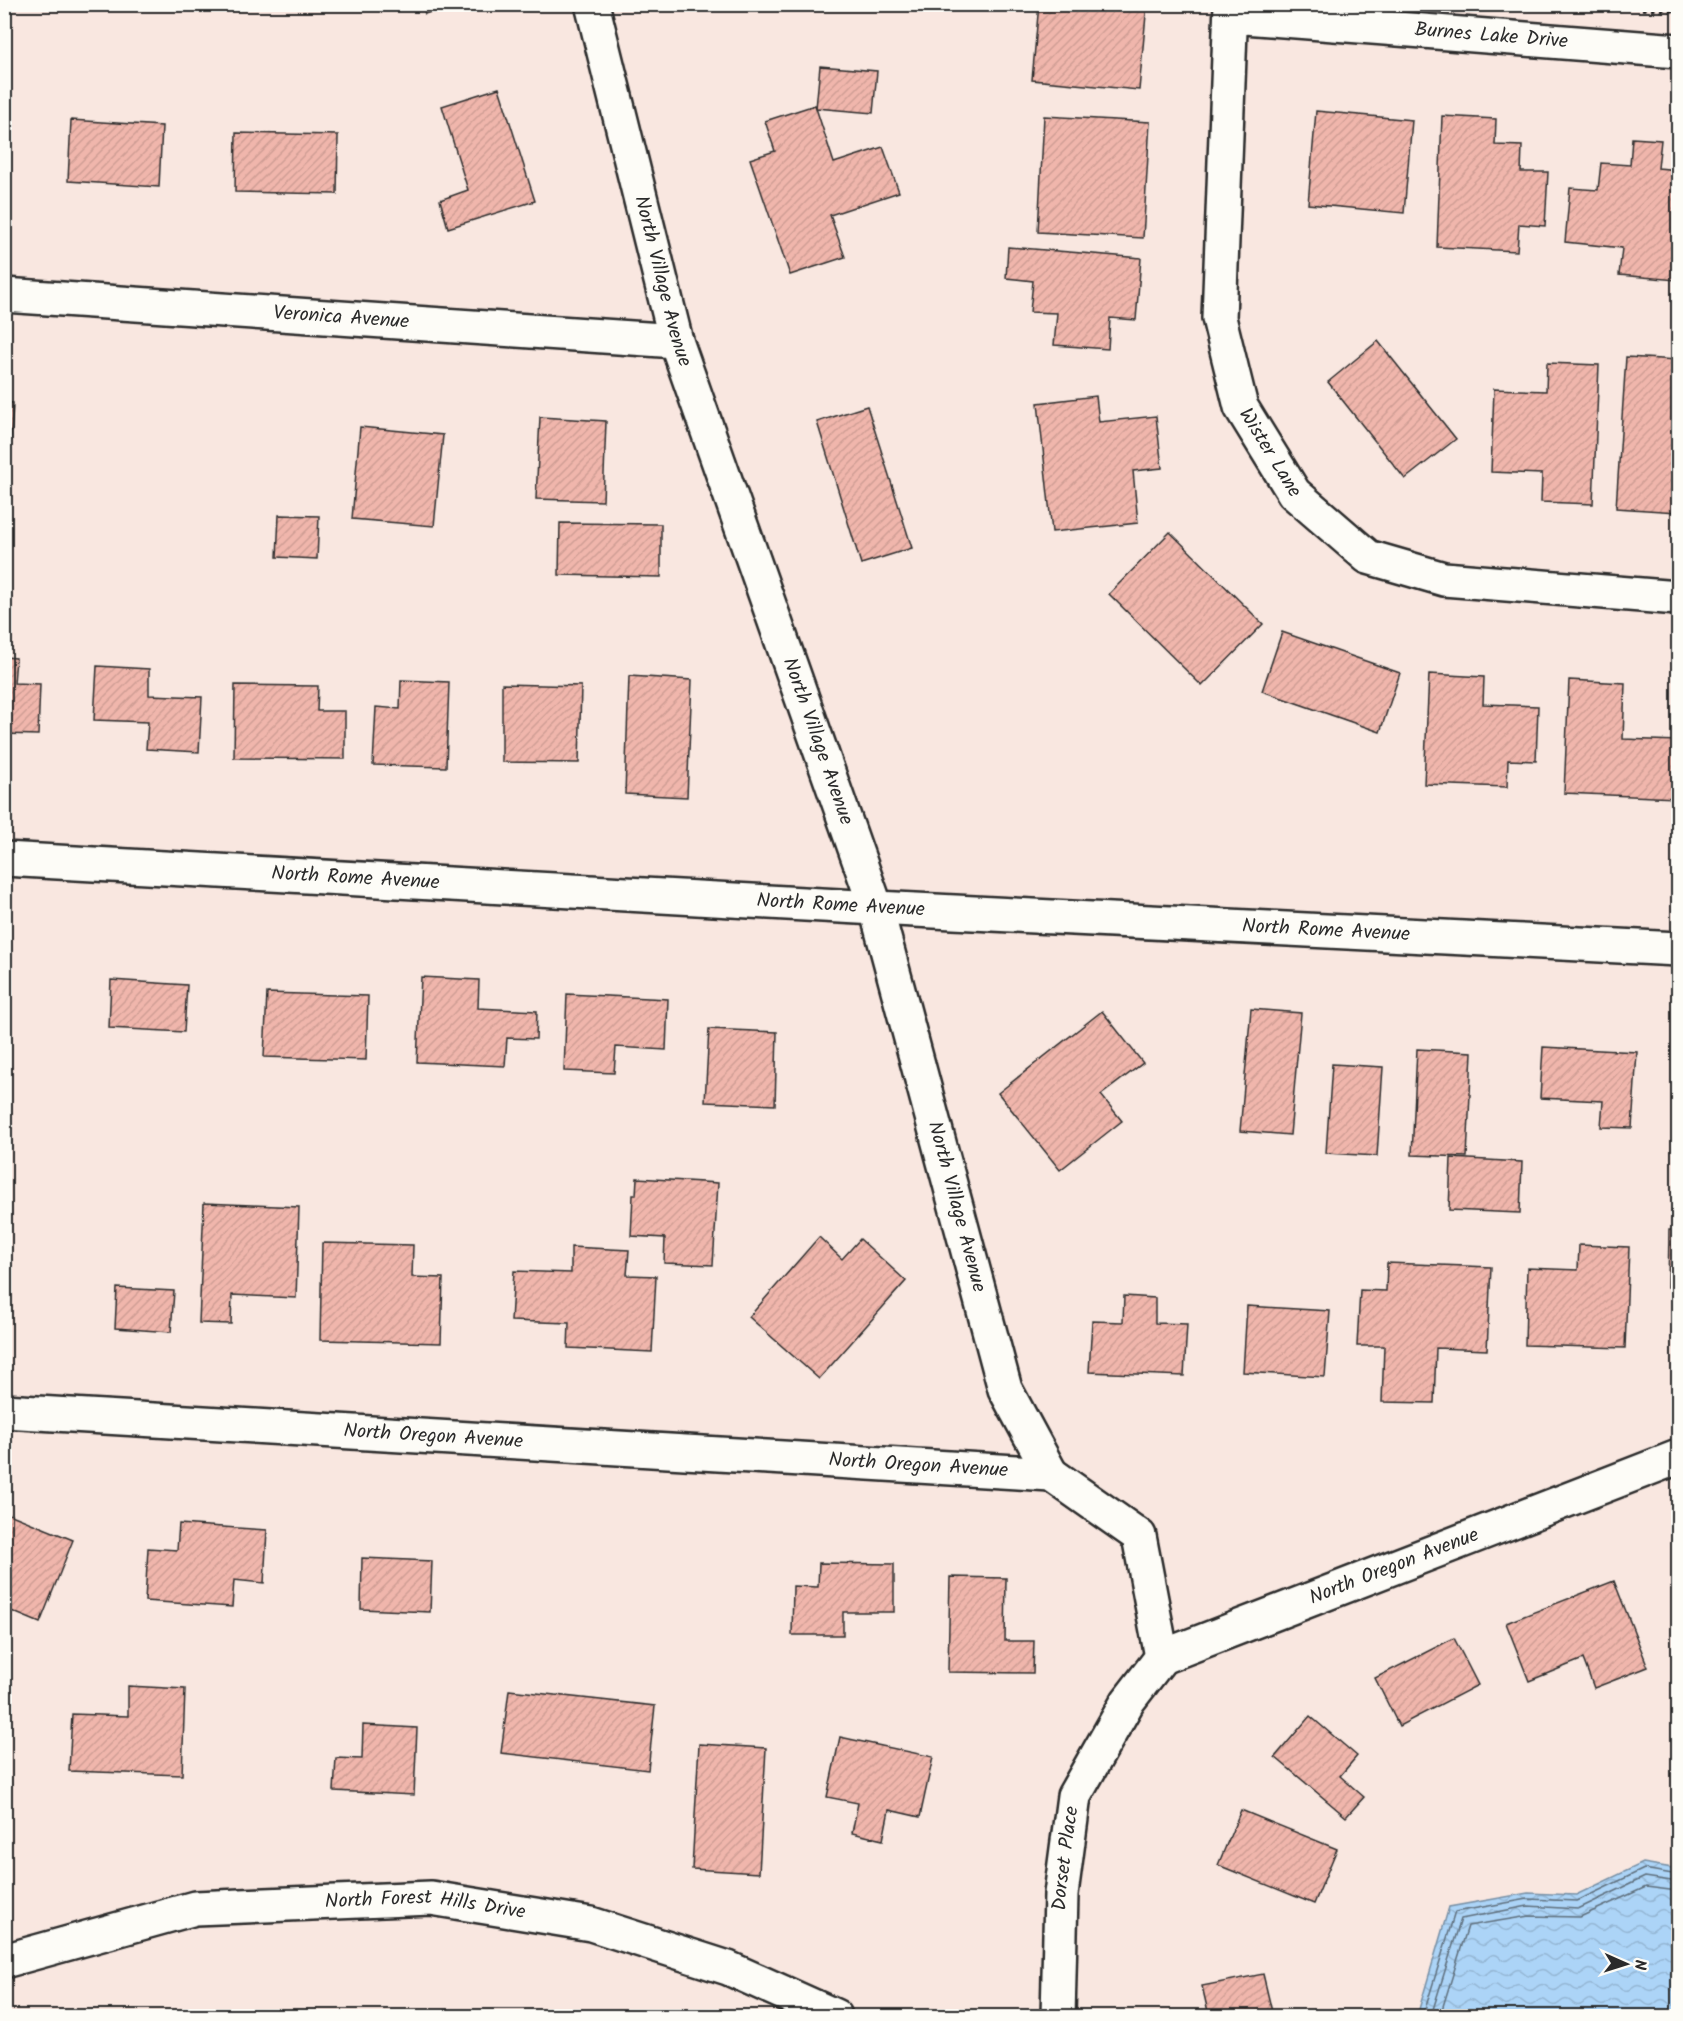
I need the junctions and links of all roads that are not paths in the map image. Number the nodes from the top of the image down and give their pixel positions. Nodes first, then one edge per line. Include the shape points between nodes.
1 (592, 4) edge
2 (1231, 10) edge
3 (1678, 51) edge
4 (4, 295) edge
5 (676, 341) junction
6 (1678, 598) edge
7 (4, 859) edge
8 (876, 908) junction
9 (1678, 949) edge
10 (4, 1411) edge
11 (1678, 1456) edge
12 (1051, 1474) junction
13 (1162, 1657) junction
14 (4, 1961) edge
15 (835, 2016) edge
16 (1059, 2016) edge

1 - 5 street, North Village Avenue
2 - 3 street, Burnes Lake Drive
2 - 6 street, Wister Lane via 1219,318 1241,407 1294,493 1368,557 1444,579
4 - 5 street, Veronica Avenue
5 - 8 street, North Village Avenue
7 - 8 street, North Rome Avenue
8 - 9 street, North Rome Avenue
8 - 12 street, North Village Avenue via 1005,1389
10 - 12 street, North Oregon Avenue
11 - 13 street, North Oregon Avenue
12 - 13 street via 1139,1536
13 - 16 street, Dorset Place via 1128,1701 1074,1796 1061,1894
14 - 15 street, North Forest Hills Drive via 195,1908 431,1898 591,1924 728,1968

